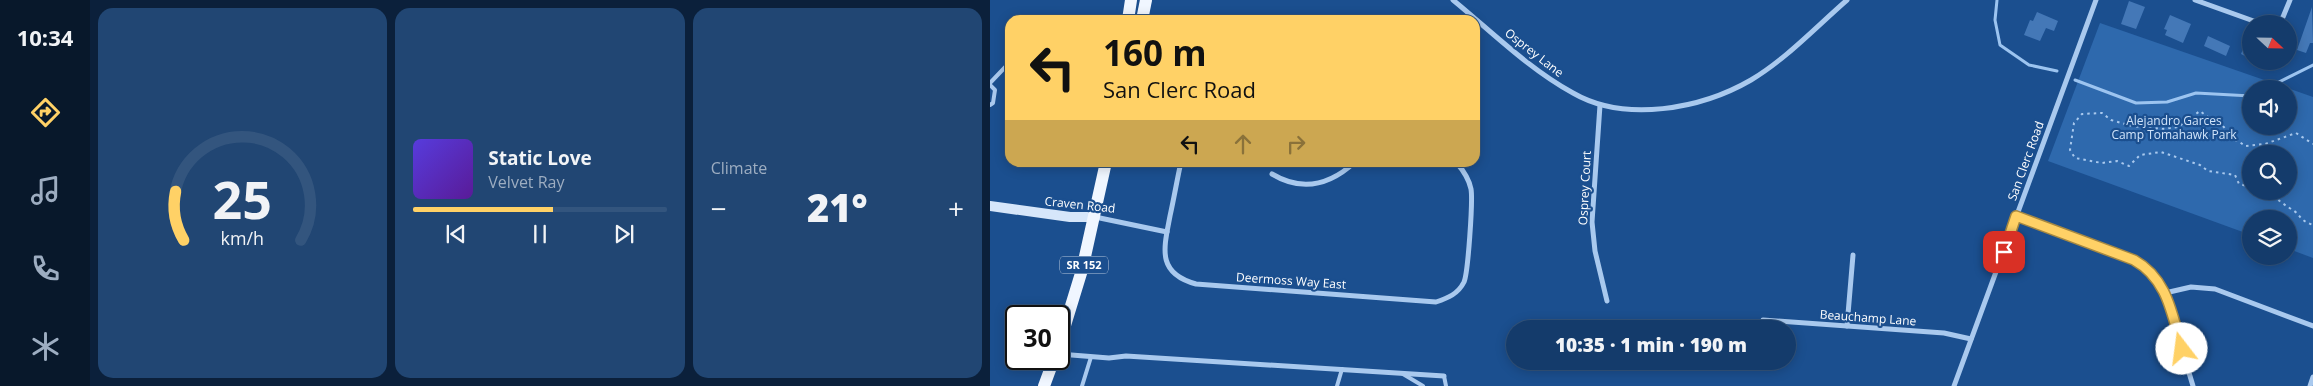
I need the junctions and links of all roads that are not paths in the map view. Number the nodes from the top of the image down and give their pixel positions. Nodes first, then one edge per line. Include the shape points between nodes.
1 (1131, 0) edge
2 (1146, 0) edge
3 (1454, 0) edge
4 (1847, 0) edge
5 (2096, 0) edge
6 (2195, 0) edge
7 (2290, 0) edge
8 (1129, 15) edge
9 (1143, 15) edge
10 (1472, 15) edge
11 (2284, 15) edge
12 (2242, 17) edge
13 (1480, 22) edge
14 (1005, 68) edge
15 (990, 84) edge
16 (990, 105) edge
17 (1600, 105) junction
18 (1105, 167) edge
19 (1180, 167) edge
20 (1349, 167) edge
21 (1460, 167) edge
22 (1272, 174) dead end
23 (990, 206) edge
24 (2016, 216) junction
25 (1095, 217) junction
26 (1167, 232) junction
27 (1853, 256) dead end
28 (2165, 293) junction
29 (1607, 301) dead end
30 (1070, 309) edge
31 (1796, 322) edge
32 (1847, 326) junction
33 (2313, 326) edge
34 (1971, 339) junction
35 (1070, 355) edge
36 (1091, 357) junction
37 (1342, 369) junction
38 (1050, 370) edge
39 (1402, 373) junction
40 (1444, 376) joint
41 (2313, 377) edge
42 (1044, 386) edge
43 (1082, 386) edge
44 (1337, 386) edge
45 (1423, 386) edge
46 (1446, 386) edge
47 (1954, 386) edge
48 (2193, 386) edge
49 (2310, 386) edge

1 - 8 main road
2 - 9 main road
3 - 10 street, Osprey Lane
4 - 17 street, Osprey Lane via 1774,64 1730,91 1677,106 1649,109
5 - 24 street, San Clerc Road
6 - 12 street
7 - 11 street
13 - 17 street, Osprey Lane via 1549,79
14 - 15 lane
15 - 16 lane via 995,90
17 - 29 street, Osprey Court via 1592,222 1594,251
18 - 25 main road, SR 152
19 - 26 street, Deermoss Way East
20 - 22 street via 1324,182 1310,184 1287,183
21 - 26 street, Deermoss Way East via 1471,189 1466,276 1459,290 1436,302 1196,284 1181,279 1168,265 1164,252
23 - 25 street, Craven Road via 1070,217
24 - 28 street via 2134,260 2148,270
24 - 34 street, San Clerc Road
25 - 26 street, Craven Road
25 - 30 main road, SR 152
27 - 32 street
28 - 33 street via 2191,287 2215,289
28 - 48 street
31 - 32 street, Beauchamp Lane
32 - 34 street, Beauchamp Lane via 1944,333
34 - 47 street, San Clerc Road
35 - 36 street
36 - 37 street via 1126,356
36 - 43 lane
37 - 39 street
37 - 44 lane
38 - 42 main road
39 - 40 street
39 - 45 lane
40 - 46 lane
41 - 49 street

